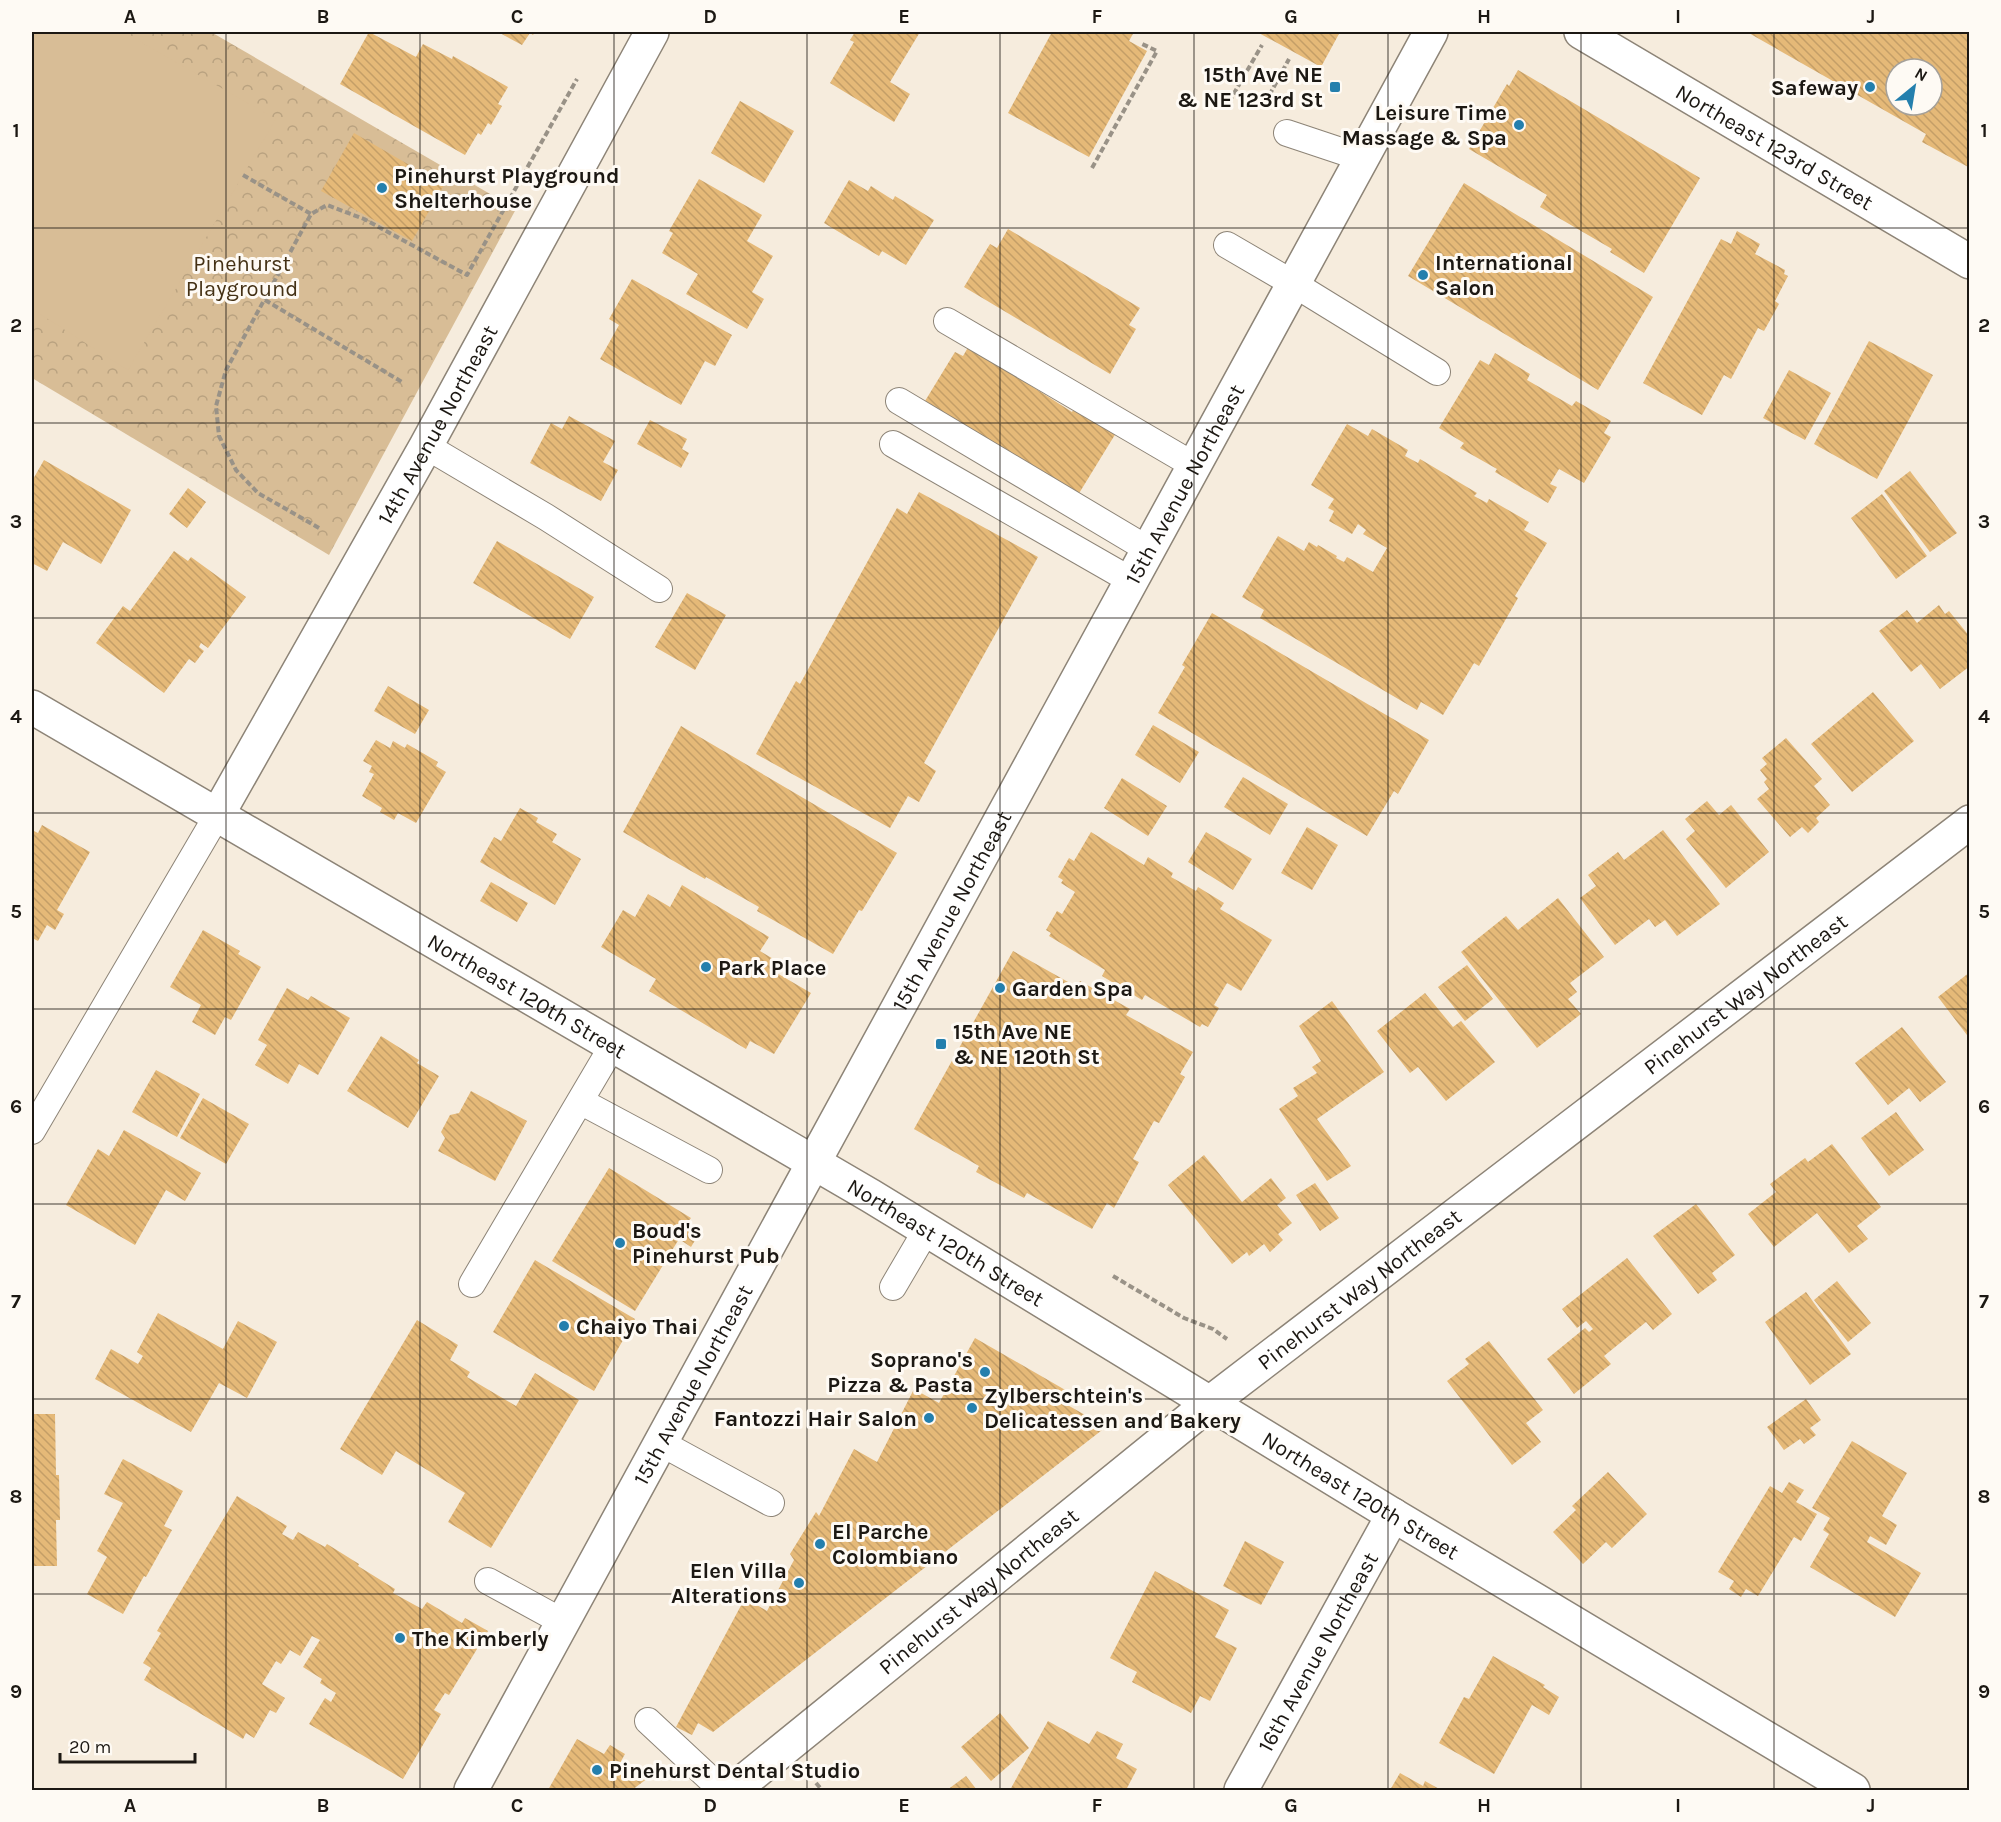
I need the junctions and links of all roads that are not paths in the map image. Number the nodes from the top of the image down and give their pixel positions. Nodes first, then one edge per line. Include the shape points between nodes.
1 (652, 32) edge
2 (1431, 32) edge
3 (1581, 32) edge
4 (1287, 133) dead end
5 (1362, 158) junction
6 (1227, 245) dead end
7 (1970, 262) edge
8 (1294, 284) junction
9 (947, 321) dead end
10 (1437, 372) dead end
11 (899, 401) dead end
12 (893, 444) dead end
13 (426, 446) junction
14 (1195, 466) junction
15 (1149, 550) junction
16 (1132, 581) junction
17 (659, 589) dead end
18 (32, 707) edge
19 (218, 814) junction
20 (1970, 822) edge
21 (613, 1045) junction
22 (580, 1101) junction
23 (32, 1131) edge
24 (814, 1163) junction
25 (709, 1170) dead end
26 (927, 1229) junction
27 (472, 1284) dead end
28 (893, 1287) dead end
29 (1211, 1402) junction
30 (661, 1443) junction
31 (771, 1503) dead end
32 (1393, 1515) junction
33 (488, 1581) dead end
34 (563, 1622) junction
35 (648, 1721) dead end
36 (471, 1791) edge
37 (722, 1791) edge
38 (733, 1791) edge
39 (1241, 1791) edge
40 (1853, 1791) edge

1 - 13 street, 14th Avenue Northeast
2 - 5 street, 15th Avenue Northeast
3 - 7 street, Northeast 123rd Street
4 - 5 lane
5 - 8 street, 15th Avenue Northeast
6 - 8 lane
8 - 10 lane
8 - 14 street, 15th Avenue Northeast
9 - 14 lane
11 - 15 lane
12 - 16 lane
13 - 17 lane
13 - 19 street, 14th Avenue Northeast
14 - 15 street, 15th Avenue Northeast
15 - 16 street, 15th Avenue Northeast
16 - 24 street, 15th Avenue Northeast
18 - 19 street, Northeast 120th Street
19 - 21 street, Northeast 120th Street
19 - 23 lane
20 - 29 street, Pinehurst Way Northeast
21 - 22 lane
21 - 24 street, Northeast 120th Street
22 - 25 lane
22 - 27 lane
24 - 26 street, Northeast 120th Street
24 - 30 street, 15th Avenue Northeast
26 - 28 lane
26 - 29 street, Northeast 120th Street
29 - 32 street, Northeast 120th Street
29 - 38 street, Pinehurst Way Northeast
30 - 31 lane
30 - 34 street, 15th Avenue Northeast
32 - 39 street, 16th Avenue Northeast
32 - 40 street, Northeast 120th Street
33 - 34 lane
34 - 36 street, 15th Avenue Northeast
35 - 37 lane

